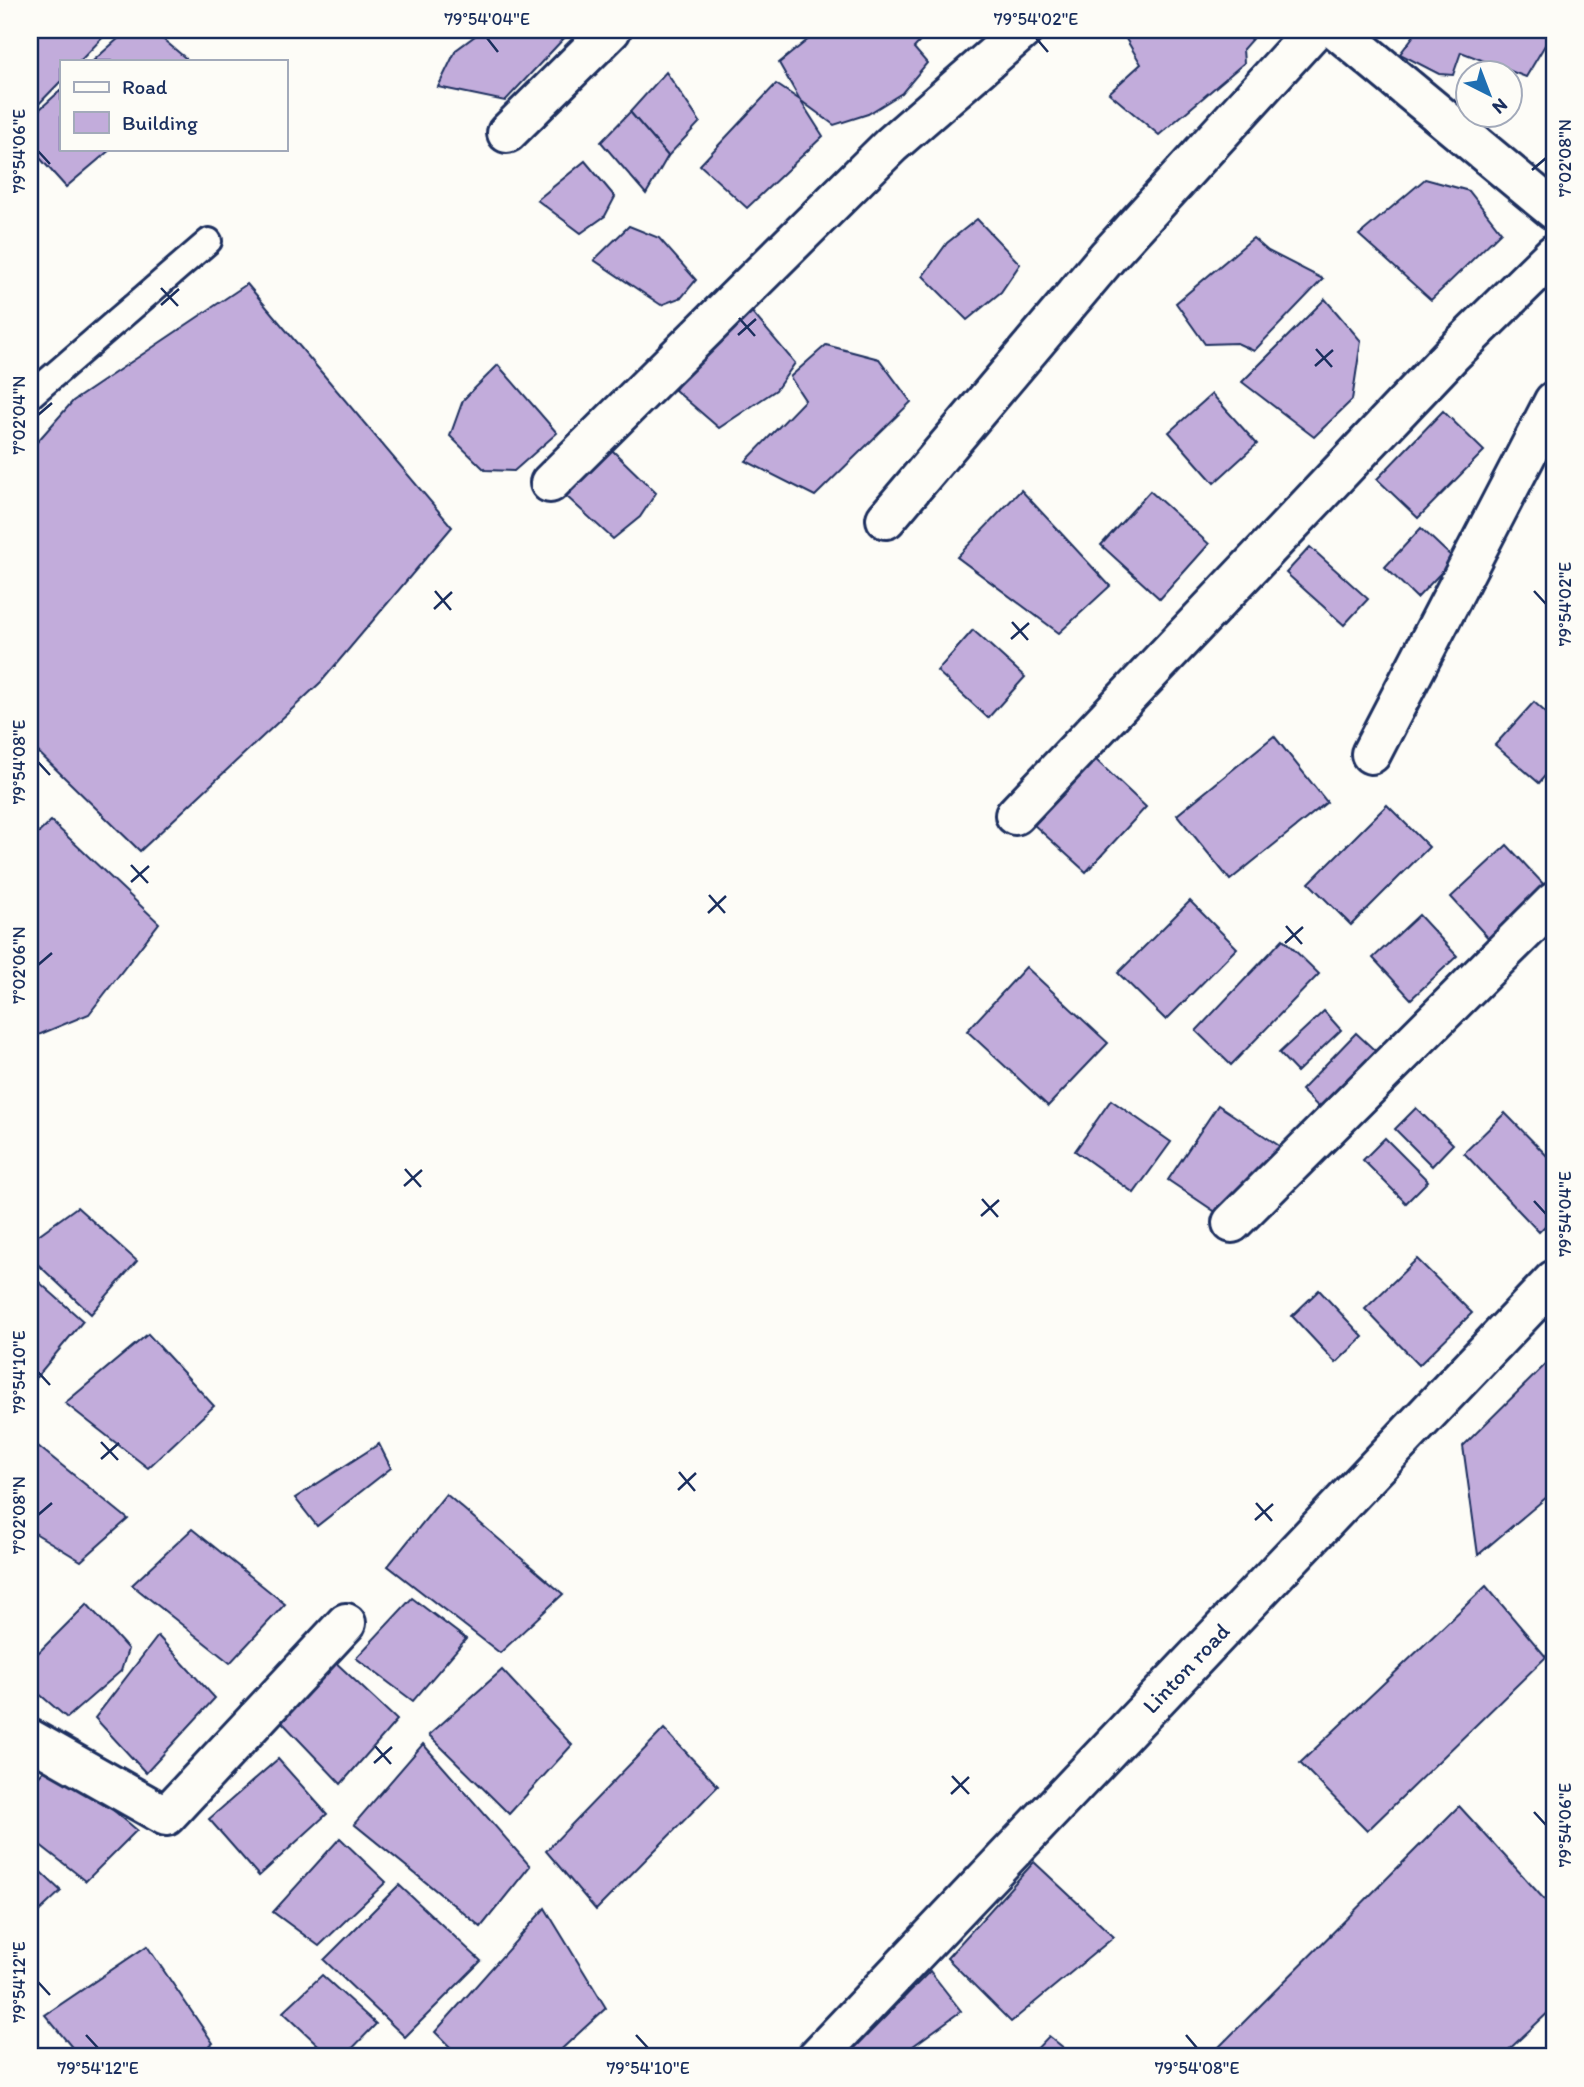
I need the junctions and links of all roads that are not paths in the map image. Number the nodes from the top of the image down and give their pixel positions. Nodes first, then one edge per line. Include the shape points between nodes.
1 (611, 30) edge
2 (1023, 30) edge
3 (1314, 30) edge
4 (1337, 30) edge
5 (507, 133) dead end
6 (1554, 210) edge
7 (209, 241) dead end
8 (1554, 254) edge
9 (30, 396) edge
10 (1554, 401) edge
11 (550, 484) dead end
12 (886, 519) dead end
13 (1371, 754) dead end
14 (1015, 815) dead end
15 (1554, 902) edge
16 (1231, 1223) dead end
17 (1554, 1280) edge
18 (346, 1623) dead end
19 (30, 1739) edge
20 (817, 2057) edge

1 - 5 street
2 - 11 street via 891,145
3 - 12 street via 1108,256
4 - 6 street
7 - 9 lane
8 - 14 street via 1452,354
10 - 13 street
15 - 16 street
17 - 20 street, Linton road
18 - 19 street via 166,1816

